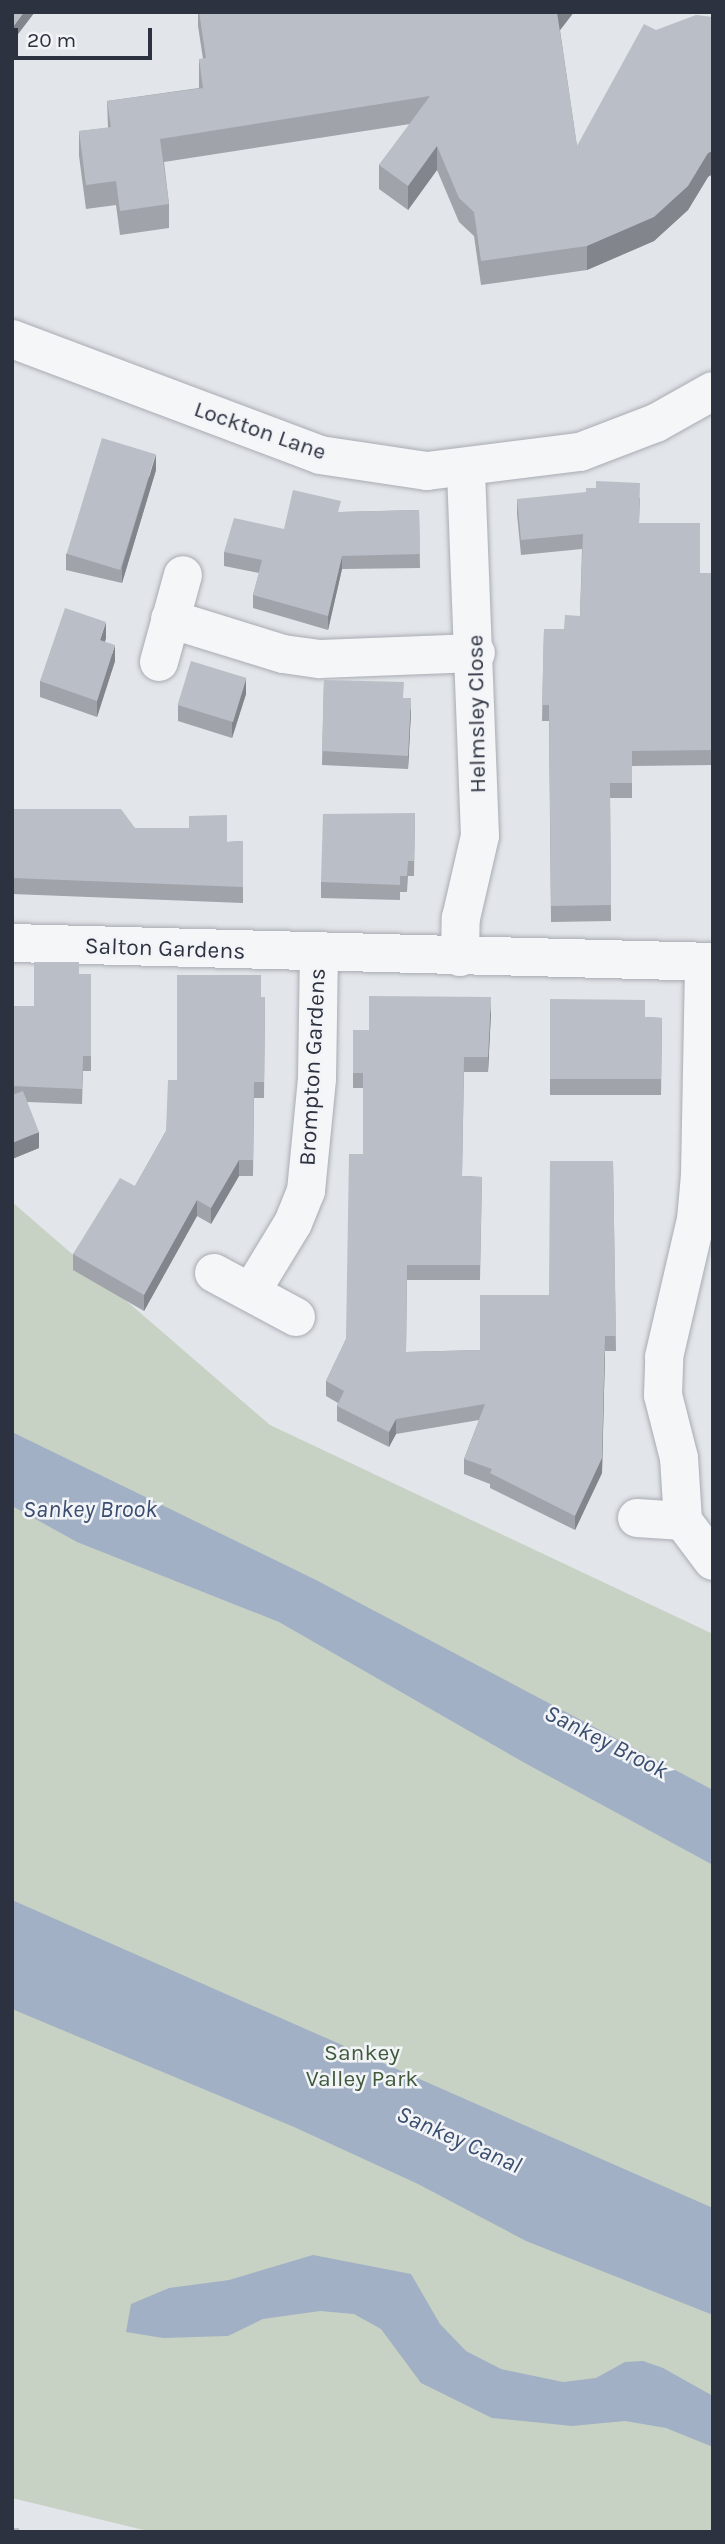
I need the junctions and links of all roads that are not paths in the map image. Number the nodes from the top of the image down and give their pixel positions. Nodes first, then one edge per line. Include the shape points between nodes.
1 (12, 339) edge
2 (713, 391) edge
3 (466, 469) junction
4 (183, 575) dead end
5 (170, 619) junction
6 (476, 653) junction
7 (159, 662) dead end
8 (12, 943) edge
9 (319, 953) junction
10 (460, 957) junction
11 (708, 962) edge
12 (214, 1273) dead end
13 (251, 1292) junction
14 (296, 1317) dead end
15 (637, 1518) dead end
16 (683, 1521) junction
17 (713, 1561) edge

1 - 3 street, Lockton Lane via 320,455 427,471
2 - 3 street, Lockton Lane via 656,423 580,452
3 - 6 street, Helmsley Close
4 - 5 street
5 - 6 street via 283,654 320,659
5 - 7 street
6 - 10 street, Helmsley Close via 480,836 461,918
8 - 9 street, Salton Gardens
9 - 10 street
9 - 13 street, Brompton Gardens via 317,1079 306,1191 293,1223
10 - 11 street
11 - 16 street via 696,1220 664,1357 663,1395 679,1458
12 - 13 street
13 - 14 street
15 - 16 street
16 - 17 street

